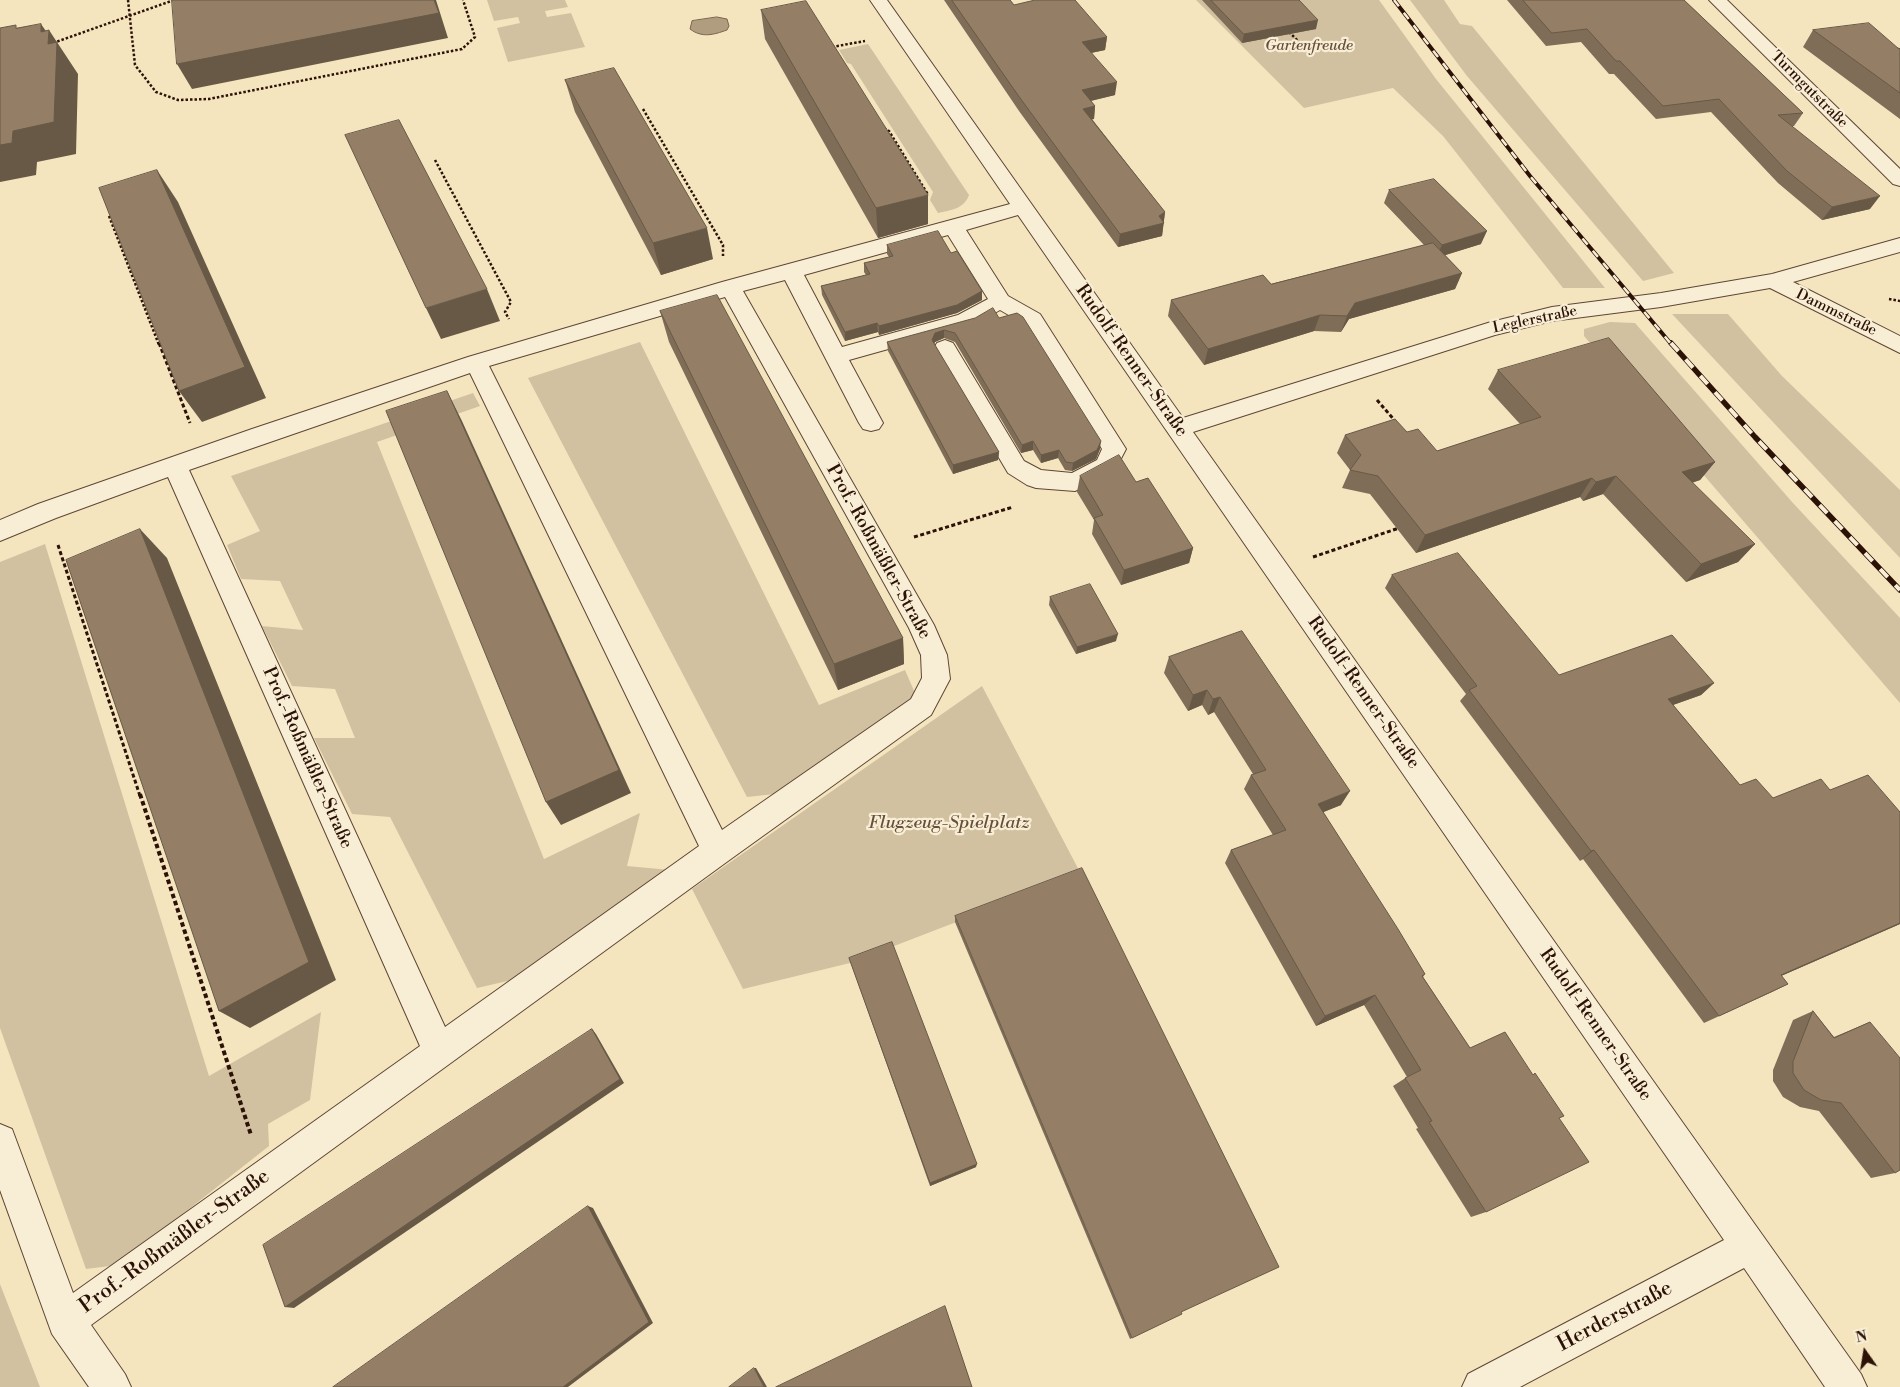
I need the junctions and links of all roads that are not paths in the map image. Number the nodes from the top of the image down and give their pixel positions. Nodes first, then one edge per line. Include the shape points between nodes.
1 (878, 0) edge
2 (1717, 0) edge
3 (1900, 180) edge
4 (1024, 207) junction
5 (948, 228) junction
6 (1900, 245) edge
7 (791, 270) junction
8 (1772, 281) junction
9 (735, 285) junction
10 (1000, 301) junction
11 (1900, 344) edge
12 (945, 348) dead end
13 (836, 356) junction
14 (476, 362) junction
15 (871, 423) dead end
16 (1178, 428) junction
17 (176, 466) junction
18 (0, 531) edge
19 (717, 851) junction
20 (439, 1051) junction
21 (0, 1141) edge
22 (1749, 1246) junction
23 (65, 1321) junction
24 (112, 1387) edge
25 (1481, 1387) edge
26 (1848, 1387) edge

1 - 4 street, Rudolf-Renner-Straße
2 - 3 street, Turmgutstraße
4 - 5 street
4 - 16 street, Rudolf-Renner-Straße
5 - 7 street
5 - 10 street
6 - 8 street, Leglerstraße
7 - 9 street
7 - 13 street
8 - 11 street, Dammstraße
8 - 16 street, Leglerstraße via 1552,314 1491,329
9 - 14 street
9 - 19 street, Prof.-Roßmäßler-Straße via 921,625 934,655 936,679 921,707
10 - 12 street via 1032,319 1114,449 1106,466 1074,482 1036,479 1016,467
10 - 13 street via 966,320
13 - 15 street
14 - 17 street
14 - 19 street
16 - 22 street, Rudolf-Renner-Straße
17 - 18 street
17 - 20 street, Prof.-Roßmäßler-Straße
19 - 20 street, Prof.-Roßmäßler-Straße
20 - 23 street, Prof.-Roßmäßler-Straße
21 - 23 street, Prof.-Roßmäßler-Straße
22 - 25 street, Herderstraße
22 - 26 street, Rudolf-Renner-Straße
23 - 24 street

